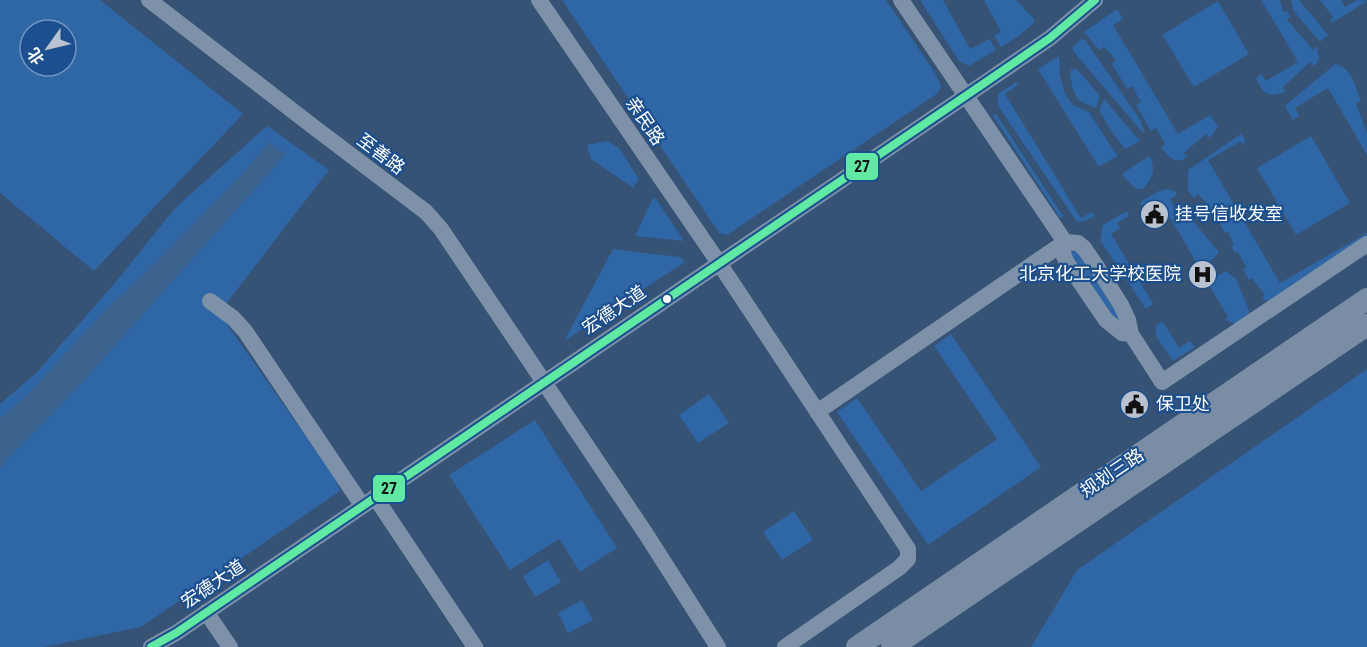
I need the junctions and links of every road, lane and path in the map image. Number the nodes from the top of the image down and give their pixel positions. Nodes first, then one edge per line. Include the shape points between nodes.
1 (149, 0) edge
2 (539, 0) edge
3 (902, 0) edge
4 (1095, 0) edge
5 (966, 95) junction
6 (1065, 242) junction
7 (1367, 244) edge
8 (719, 263) junction
9 (1367, 299) edge
10 (210, 301) dead end
11 (1367, 325) edge
12 (544, 382) junction
13 (817, 412) junction
14 (369, 501) junction
15 (206, 612) junction
16 (151, 647) edge
17 (230, 647) edge
18 (475, 647) edge
19 (718, 647) edge
20 (784, 647) edge
21 (857, 647) edge
22 (892, 647) edge

1 - 12 street, 至善路 via 426,212
2 - 8 street, 亲民路
3 - 5 street
4 - 5 street, 宏德大道 via 1050,38
5 - 6 street
5 - 8 street, 宏德大道
6 - 7 street via 1063,254 1067,263 1106,320 1122,333 1131,334 1162,382
6 - 13 street
8 - 12 street, 宏德大道
8 - 13 street, 亲民路
9 - 21 main road, 规划三路
10 - 14 street via 245,332
11 - 22 main road, 规划三路
12 - 14 street, 宏德大道
12 - 19 street, 至善路
13 - 20 street, 亲民路 via 908,549 909,559
14 - 15 street, 宏德大道
14 - 18 street
15 - 16 street, 宏德大道
15 - 17 street

